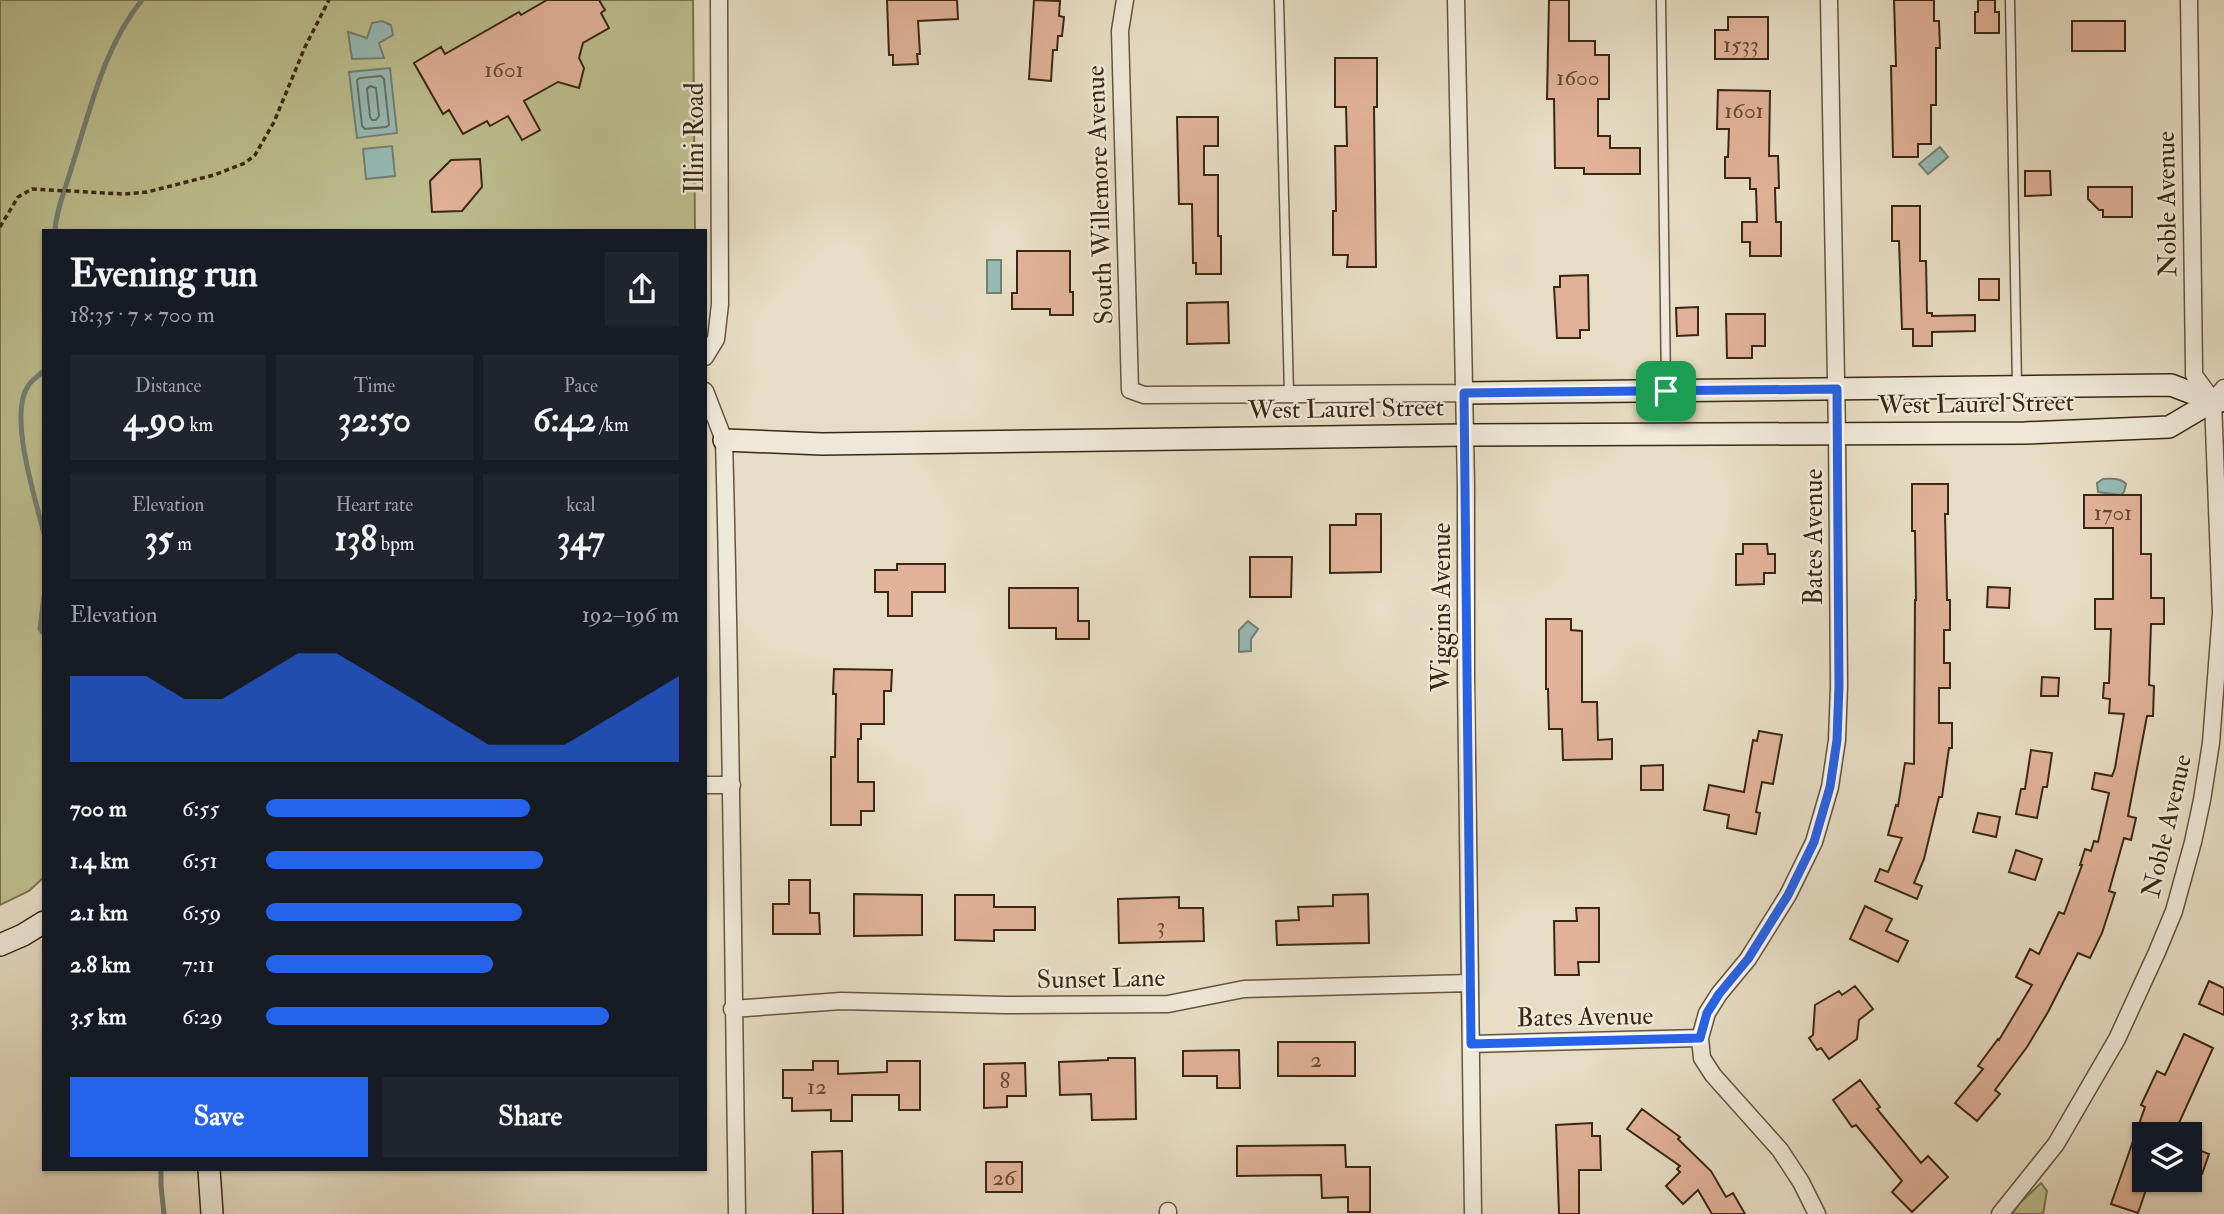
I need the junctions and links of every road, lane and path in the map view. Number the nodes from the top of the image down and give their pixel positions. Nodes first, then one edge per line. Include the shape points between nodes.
1 (330, 0) edge
2 (719, 0) edge
3 (1125, 0) edge
4 (1279, 0) edge
5 (1456, 0) edge
6 (1661, 0) edge
7 (1829, 0) edge
8 (2010, 0) edge
9 (2189, 0) edge
10 (0, 227) edge
11 (707, 354) edge
12 (2017, 385) junction
13 (1837, 389) junction
14 (1130, 390) joint
15 (1666, 391) junction
16 (1464, 393) junction
17 (1289, 394) junction
18 (707, 396) edge
19 (2220, 397) edge
20 (1838, 433) junction
21 (1464, 435) junction
22 (724, 440) junction
23 (707, 785) edge
24 (732, 785) junction
25 (42, 923) edge
26 (0, 945) edge
27 (1470, 983) junction
28 (732, 1009) junction
29 (1700, 1038) junction
30 (1471, 1044) junction
31 (209, 1171) edge
32 (212, 1214) edge
33 (737, 1214) edge
34 (1473, 1214) edge
35 (1818, 1214) edge
36 (2000, 1214) edge

1 - 10 path via 274,122 255,155 245,163 214,176 124,194 32,189 18,197
2 - 11 street, Illini Road via 720,304 716,339
3 - 14 street, South Willemore Avenue via 1120,31
4 - 17 lane
5 - 16 street, Wiggins Avenue
6 - 15 lane
7 - 13 street, Bates Avenue
8 - 12 lane
9 - 19 street, Noble Avenue via 2194,375
12 - 13 street, West Laurel Street
12 - 19 street, West Laurel Street via 2171,385
13 - 15 street, West Laurel Street
13 - 20 street, Bates Avenue
14 - 17 street, West Laurel Street via 1144,395
15 - 16 street, West Laurel Street
16 - 17 street, West Laurel Street
16 - 21 street, Wiggins Avenue
18 - 22 street
19 - 20 street, West Laurel Street via 2169,427
19 - 36 street, Noble Avenue via 2221,613 2211,743 2193,842 2174,911 2117,1039 2056,1144
20 - 21 street, West Laurel Street
20 - 29 street, Bates Avenue via 1839,686 1830,787 1814,842 1788,895 1707,1013
21 - 22 street, West Laurel Street via 822,444
21 - 27 street, Wiggins Avenue
22 - 24 street
23 - 24 street
24 - 28 street
25 - 26 street
27 - 28 street, Sunset Lane via 1244,989 1168,1004 841,1001
27 - 30 street, Wiggins Avenue
28 - 33 street
29 - 30 street, Bates Avenue
29 - 35 street via 1702,1059 1713,1076 1780,1150
30 - 34 street, Wiggins Avenue
31 - 32 street

